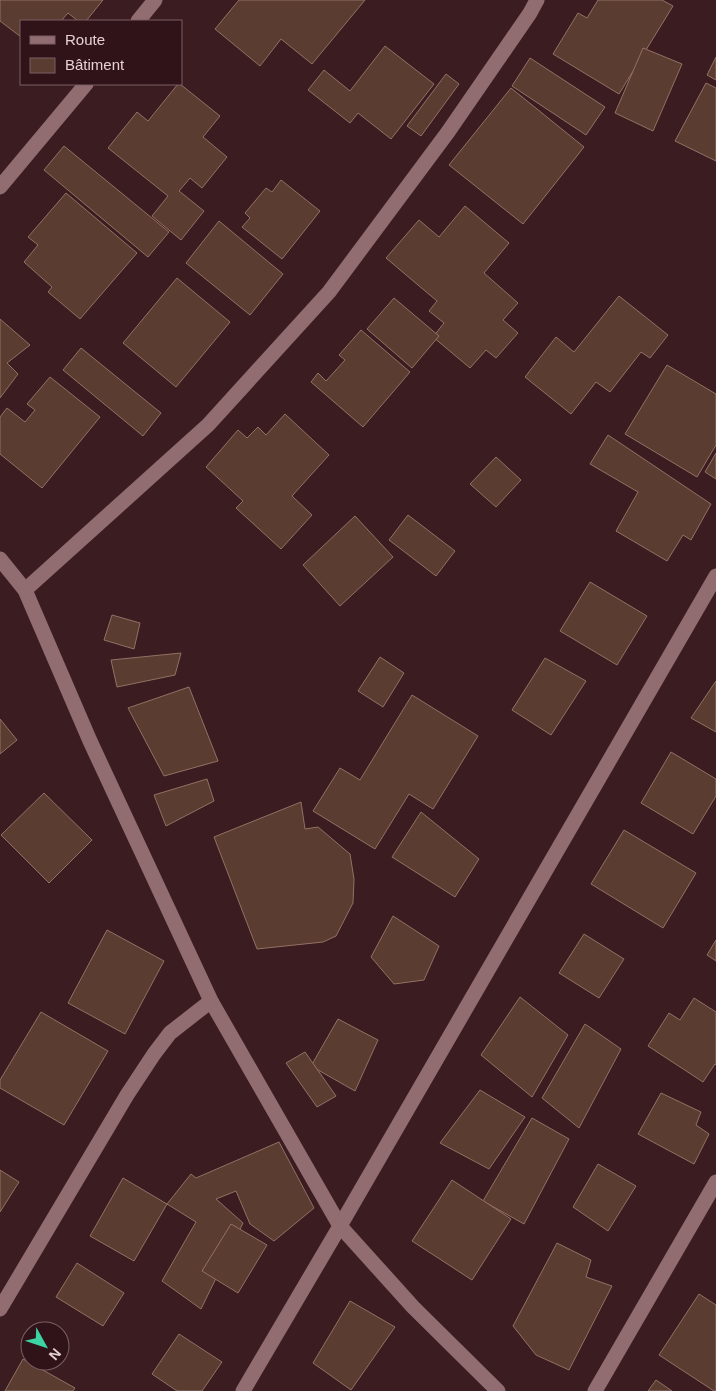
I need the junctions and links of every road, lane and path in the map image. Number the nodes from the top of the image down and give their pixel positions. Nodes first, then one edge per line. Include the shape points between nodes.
1 (155, 0) edge
2 (536, 0) edge
3 (139, 20) edge
4 (85, 85) edge
5 (0, 187) edge
6 (0, 558) edge
7 (716, 576) edge
8 (25, 590) junction
9 (212, 1001) junction
10 (716, 1182) edge
11 (340, 1226) junction
12 (2, 1300) edge
13 (243, 1391) edge
14 (498, 1391) edge
15 (595, 1391) edge

1 - 3 street
2 - 8 street via 448,132 329,292 208,425
4 - 5 street
6 - 8 street
7 - 11 street
8 - 9 street via 90,741
9 - 11 street
9 - 12 street via 170,1033 154,1054
10 - 15 street
11 - 13 street
11 - 14 street via 413,1306

